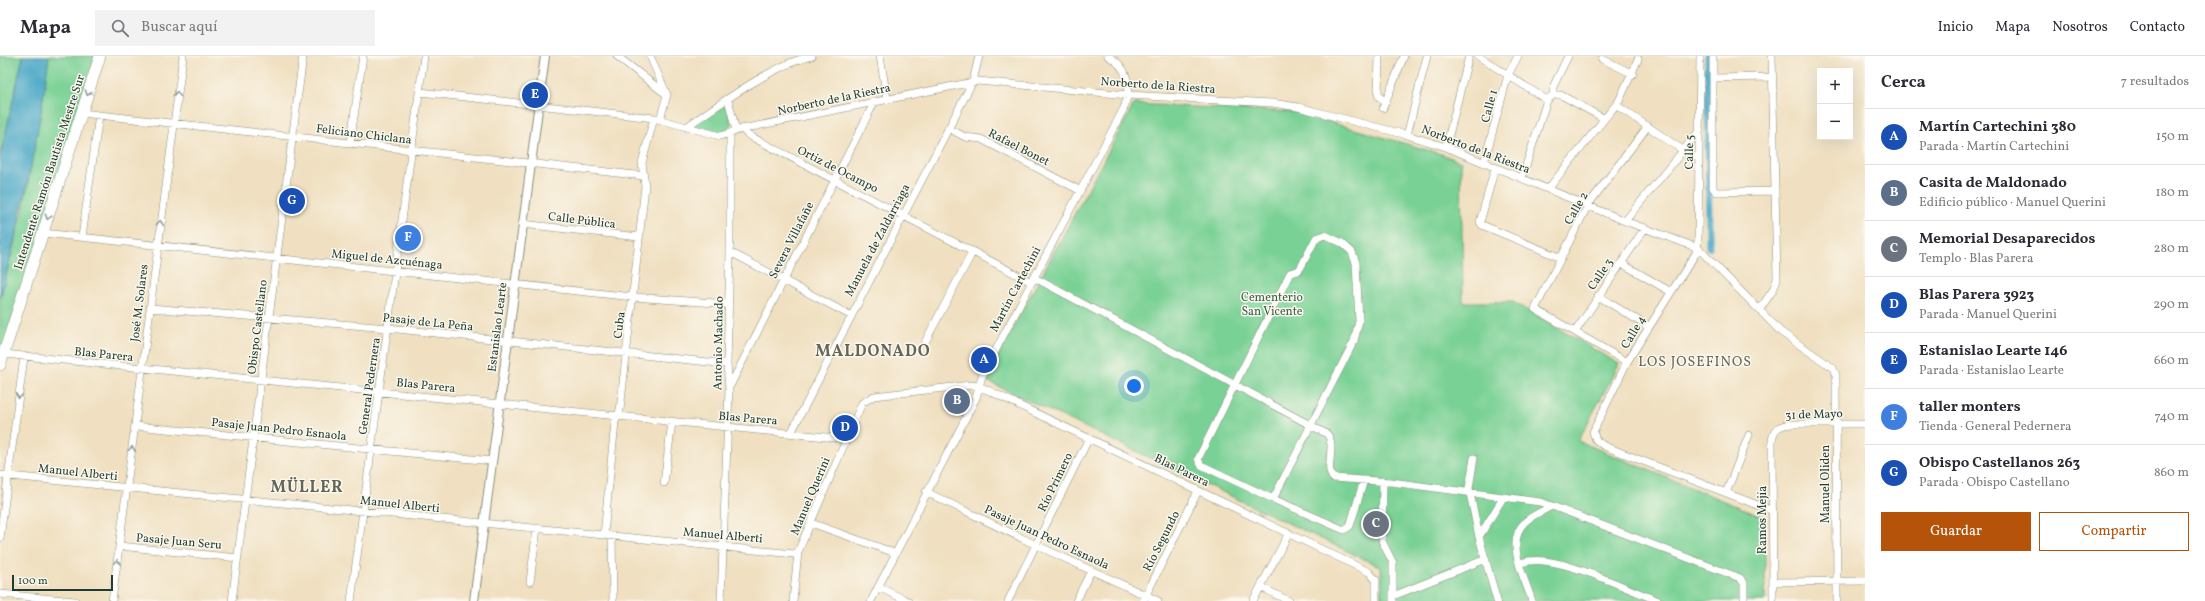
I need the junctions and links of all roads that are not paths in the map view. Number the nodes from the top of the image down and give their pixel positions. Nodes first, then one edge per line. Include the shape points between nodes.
1 (100, 56) edge
2 (183, 56) edge
3 (303, 56) edge
4 (363, 56) edge
5 (424, 56) edge
6 (545, 56) edge
7 (617, 56) edge
8 (650, 56) edge
9 (812, 56) edge
10 (880, 56) edge
11 (979, 56) edge
12 (1108, 56) edge
13 (1379, 56) edge
14 (1404, 56) edge
15 (1427, 56) edge
16 (1470, 56) edge
17 (1478, 56) edge
18 (1518, 56) edge
19 (1568, 56) edge
20 (1700, 56) edge
21 (1713, 56) edge
22 (1772, 56) edge
23 (1602, 59) dead end
24 (1638, 59) dead end
25 (1633, 74) junction
26 (1508, 75) junction
27 (1773, 77) junction
28 (1713, 78) junction
29 (973, 81) junction
30 (420, 92) junction
31 (667, 95) junction
32 (1128, 95) junction
33 (1550, 97) junction
34 (728, 98) junction
35 (887, 99) junction
36 (875, 101) junction
37 (1616, 105) junction
38 (538, 106) junction
39 (81, 113) junction
40 (99, 115) junction
41 (657, 118) junction
42 (1604, 118) junction
43 (173, 124) junction
44 (1648, 126) junction
45 (686, 127) junction
46 (948, 128) junction
47 (1700, 130) junction
48 (736, 131) junction
49 (1407, 135) junction
50 (292, 137) junction
51 (350, 144) junction
52 (1446, 147) junction
53 (1682, 150) junction
54 (412, 151) junction
55 (1699, 158) junction
56 (1484, 163) junction
57 (531, 164) junction
58 (1495, 168) junction
59 (644, 176) junction
60 (1522, 178) junction
61 (835, 180) junction
62 (1548, 189) junction
63 (1079, 190) junction
64 (1775, 191) junction
65 (1588, 205) junction
66 (903, 215) junction
67 (1626, 221) junction
68 (522, 224) junction
69 (1645, 228) junction
70 (43, 233) junction
71 (82, 237) junction
72 (640, 237) junction
73 (158, 245) junction
74 (1698, 248) junction
75 (973, 251) junction
76 (730, 252) junction
77 (276, 258) junction
78 (1561, 258) junction
79 (1620, 263) junction
80 (396, 271) junction
81 (1032, 279) junction
82 (783, 280) junction
83 (514, 284) junction
84 (1671, 292) junction
85 (1598, 296) junction
86 (633, 297) junction
87 (729, 304) junction
88 (150, 308) junction
89 (1760, 309) junction
90 (850, 315) junction
91 (270, 319) junction
92 (1649, 326) junction
93 (388, 328) junction
94 (1575, 332) junction
95 (508, 341) junction
96 (925, 342) dead end
97 (4, 354) junction
98 (626, 354) junction
99 (24, 357) junction
100 (1628, 362) junction
101 (727, 364) junction
102 (0, 365) edge
103 (142, 368) junction
104 (1833, 368) joint
105 (261, 380) junction
106 (979, 386) junction
107 (1233, 386) junction
108 (728, 390) junction
109 (379, 392) junction
110 (499, 403) junction
111 (618, 415) junction
112 (672, 422) junction
113 (1836, 423) junction
114 (1865, 424) edge
115 (1310, 425) junction
116 (135, 426) junction
117 (727, 427) junction
118 (791, 433) junction
119 (1749, 435) dead end
120 (254, 438) junction
121 (1089, 438) junction
122 (846, 439) junction
123 (1772, 440) joint
124 (371, 449) junction
125 (1474, 458) dead end
126 (492, 461) junction
127 (0, 475) edge
128 (8, 476) junction
129 (1364, 480) junction
130 (1383, 481) junction
131 (664, 483) dead end
132 (127, 488) junction
133 (1198, 490) junction
134 (926, 492) junction
135 (1726, 493) junction
136 (1470, 494) junction
137 (1503, 498) junction
138 (246, 500) junction
139 (1273, 500) junction
140 (1552, 506) junction
141 (1773, 510) junction
142 (363, 511) junction
143 (484, 523) junction
144 (810, 523) junction
145 (537, 528) junction
146 (1289, 533) junction
147 (604, 535) junction
148 (612, 536) junction
149 (1480, 537) junction
150 (0, 538) edge
151 (1036, 545) junction
152 (119, 546) junction
153 (722, 546) junction
154 (798, 552) junction
155 (895, 553) junction
156 (238, 558) junction
157 (1486, 559) junction
158 (1520, 563) junction
159 (1091, 571) junction
160 (1837, 581) junction
161 (1865, 581) edge
162 (530, 582) dead end
163 (1773, 582) junction
164 (878, 587) junction
165 (1261, 587) junction
166 (0, 594) edge
167 (1144, 598) edge
168 (1394, 599) edge
169 (51, 600) edge
170 (75, 601) edge
171 (112, 601) edge
172 (232, 601) edge
173 (351, 601) edge
174 (474, 601) edge
175 (612, 601) edge
176 (721, 601) edge
177 (792, 601) edge
178 (871, 601) edge
179 (908, 601) edge
180 (1008, 601) edge
181 (1076, 601) edge
182 (1158, 601) edge
183 (1253, 601) edge
184 (1289, 601) edge
185 (1376, 601) edge
186 (1497, 601) edge
187 (1532, 601) edge
188 (1659, 601) edge
189 (1744, 601) edge
190 (1773, 601) edge
191 (1837, 601) edge

1 -> 39 main road, Intendente Ramón Bautista Mestre Sur
43 -> 2 street, José M. Solares
3 - 50 street, Obispo Castellano
4 - 51 street
5 - 30 street, General Pedernera
6 - 38 street, Estanislao Learte
7 - 31 street
8 - 31 street
9 - 34 street via 789,63
10 - 35 street
11 - 29 street, Manuela de Zaldarriaga
12 - 32 street, Martín Cartechini via 1122,67 1127,75
13 - 14 street via 1378,94 1384,104
15 - 49 street
16 - 52 street
17 - 26 street
18 - 26 street, Calle 1
19 - 33 street
20 - 47 street, Calle 5
21 - 28 street
22 - 27 street
23 - 25 street
24 - 25 street
25 - 37 street
26 - 33 street
26 - 56 street, Calle 1
27 - 28 street
27 - 64 street
28 - 64 street via 1714,191
29 - 32 street, Norberto de la Riestra
29 - 35 street, Norberto de la Riestra
29 - 46 street, Manuela de Zaldarriaga
30 - 38 street, Norberto de la Riestra
30 - 54 street, General Pedernera
31 - 41 street, Cuba
32 - 49 street, Norberto de la Riestra via 1285,105
32 - 63 street, Martín Cartechini via 1121,114
33 - 42 street via 1561,95
33 - 60 street
34 - 45 street
34 - 48 street, Antonio Machado
35 - 36 street, Norberto de la Riestra
36 - 48 street, Norberto de la Riestra
36 - 61 street, Severa Villafañe
37 - 42 street
37 - 44 street
38 - 41 street, Norberto de la Riestra
38 - 57 street, Estanislao Learte
39 - 40 street, Feliciano Chiclana
39 -> 70 main road, Intendente Ramón Bautista Mestre Sur
40 - 43 street, Feliciano Chiclana
40 - 71 street
41 - 45 street, Norberto de la Riestra
41 - 59 street, Cuba via 642,163
42 - 62 street
43 - 50 street, Feliciano Chiclana
73 -> 43 street, José M. Solares
44 - 53 street
44 - 65 street, Calle 2
45 - 48 street, Norberto de la Riestra via 720,136
46 - 63 street, Rafael Bonet via 965,137 981,139
46 - 66 street, Manuela de Zaldarriaga
47 - 53 street
47 - 55 street, Calle 5
48 - 61 street, Ortiz de Ocampo
48 - 76 street, Antonio Machado
49 - 52 street, Norberto de la Riestra
50 - 51 street, Feliciano Chiclana
50 - 77 street, Obispo Castellano
51 - 54 street, Feliciano Chiclana
52 - 56 street, Norberto de la Riestra
53 - 55 street
53 - 67 street
54 - 57 street, Feliciano Chiclana
54 - 80 street, General Pedernera
55 - 74 street, Calle 5
56 - 58 street, Norberto de la Riestra
57 - 59 street, Feliciano Chiclana
57 - 68 street, Estanislao Learte
58 - 60 street, Norberto de la Riestra
58 - 78 street via 1480,222 1482,225
59 - 72 street, Cuba
60 - 62 street, Norberto de la Riestra
61 - 66 street, Ortiz de Ocampo
61 - 82 street, Severa Villafañe
62 - 65 street, Norberto de la Riestra
63 - 81 street, Martín Cartechini
64 - 89 street via 1777,278 1773,290
65 - 67 street, Norberto de la Riestra
65 - 78 street, Calle 2
66 - 75 street, Ortiz de Ocampo
66 - 90 street, Manuela de Zaldarriaga
67 - 69 street, Norberto de la Riestra
68 - 72 street, Calle Pública
68 - 83 street, Estanislao Learte
69 - 74 street, Norberto de la Riestra
69 - 79 street, Calle 3
70 - 71 street, Miguel de Azcuénaga
70 - 97 main road, Intendente Ramón Bautista Mestre Sur
71 - 73 street, Miguel de Azcuénaga
72 - 86 street, Cuba
73 - 77 street, Miguel de Azcuénaga
73 - 88 street, José M. Solares
74 - 84 street, Calle 4
74 - 89 street, Norberto de la Riestra
75 - 81 street, Ortiz de Ocampo
75 - 96 street
76 - 82 street
76 - 87 street, Antonio Machado
77 - 80 street, Miguel de Azcuénaga
77 - 91 street, Obispo Castellano
78 - 94 street, Calle 2 via 1535,309
79 - 84 street
79 - 85 street, Calle 3
80 - 83 street, Miguel de Azcuénaga
80 - 93 street, General Pedernera
81 - 106 street, Martín Cartechini
81 - 107 street, Ortiz de Ocampo
82 - 90 street
82 - 108 street, Severa Villafañe
83 - 86 street, Miguel de Azcuénaga
83 - 95 street, Estanislao Learte
84 - 92 street, Calle 4
85 - 92 street
85 - 94 street, Calle 3
86 - 87 street, Miguel de Azcuénaga
86 - 98 street, Cuba
87 - 101 street, Antonio Machado
88 - 91 street, Pasaje de La Peña
88 - 103 street, José M. Solares
89 - 104 street, Norberto de la Riestra via 1789,339
90 - 118 street, Manuela de Zaldarriaga
91 - 93 street, Pasaje de La Peña
91 - 105 street, Obispo Castellano
92 - 100 street, Calle 4
93 - 95 street, Pasaje de La Peña
93 - 109 street, General Pedernera
94 - 100 street
95 - 98 street, Pasaje de La Peña
95 - 110 street, Estanislao Learte
97 - 99 street, Blas Parera
97 - 102 main road, Intendente Ramón Bautista Mestre Sur
98 - 101 street, Pasaje de La Peña
98 - 111 street, Cuba
99 - 103 street, Blas Parera
99 -> 128 street
100 - 135 street, Calle 4 via 1593,432 1596,440 1604,446
101 - 108 street, Antonio Machado
103 - 105 street, Blas Parera
103 - 116 street, José M. Solares
104 - 113 street, Manuel Oliden via 1836,375
105 - 109 street, Blas Parera
105 - 120 street, Obispo Castellano
106 - 121 street, Blas Parera
106 - 122 street, Manuel Querini via 867,398 862,403
106 - 134 street, Martín Cartechini via 976,398
107 - 115 street, Ortiz de Ocampo
107 - 115 street via 1290,273 1301,268 1316,238 1325,235 1342,243 1352,252 1356,263 1358,330
107 - 139 street via 1198,455 1199,462
108 - 117 street, Antonio Machado
109 - 110 street, Blas Parera
109 - 124 street, General Pedernera
110 - 111 street, Blas Parera
110 - 126 street, Estanislao Learte
111 - 112 street, Blas Parera
111 - 147 street, Cuba via 615,422
112 - 117 street, Blas Parera
112 - 131 street
113 - 114 street, 31 de Mayo
113 - 123 street, 31 de Mayo via 1785,425 1775,430
113 - 160 street, Manuel Oliden
115 - 129 street, Ortiz de Ocampo via 1329,437 1331,476 1337,479
115 - 139 street
116 - 120 street, Pasaje Juan Pedro Esnaola
132 -> 116 street, José M. Solares
117 - 118 street, Blas Parera
117 - 153 street, Antonio Machado
118 - 122 street, Blas Parera
119 - 135 street
120 - 124 street, Pasaje Juan Pedro Esnaola
120 - 138 street, Obispo Castellano
121 - 133 street, Blas Parera
121 - 151 street, Río Primero
122 - 144 street, Manuel Querini
123 - 141 street, Ramos Mejía
124 - 126 street, Pasaje Juan Pedro Esnaola
124 - 142 street, General Pedernera
125 - 136 street via 1469,484
126 - 143 street, Estanislao Learte
127 - 128 street, Manuel Alberti
128 - 132 street, Manuel Alberti
128 - 150 street
129 - 130 street
129 - 139 street via 1350,526 1344,530
130 - 136 street
130 - 168 street via 1382,541 1393,564
132 - 138 street, Manuel Alberti
132 - 152 street, José M. Solares
133 - 146 street, Blas Parera
133 - 167 street, Río Segundo
134 - 151 street, Pasaje Juan Pedro Esnaola
134 - 155 street, Martín Cartechini
135 - 141 street
136 - 137 street
136 - 149 street
137 - 140 street via 1540,502
137 - 149 street
138 - 142 street, Manuel Alberti
138 - 156 street, Obispo Castellano
140 - 158 street via 1528,519 1520,528 1515,543
140 - 189 street via 1740,578 1744,583
141 - 163 street, Ramos Mejía
142 - 143 street, Manuel Alberti
142 - 173 street, General Pedernera
143 - 145 street, Manuel Alberti
143 - 174 street, Estanislao Learte
144 - 154 street, Manuel Querini
144 - 155 street
145 - 147 street, Manuel Alberti
145 - 162 street
146 - 165 street
146 - 185 street, Blas Parera via 1369,572 1376,583
147 - 148 street, Manuel Alberti
148 - 153 street, Manuel Alberti
148 - 175 street
149 - 157 street
151 - 159 street, Pasaje Juan Pedro Esnaola
151 - 180 street, Río Primero
152 - 156 street, Pasaje Juan Seru
171 -> 152 street, José M. Solares
153 - 154 street, Manuel Alberti via 794,554
153 - 176 street, Antonio Machado
154 - 177 street, Manuel Querini
155 - 164 street, Martín Cartechini
156 - 172 street, Obispo Castellano
157 - 168 street
157 - 186 street
158 - 187 street
158 - 188 street via 1534,560 1550,561
159 - 167 street, Pasaje Juan Pedro Esnaola
159 - 181 street
160 - 161 street
160 - 163 street
160 - 191 street, Manuel Oliden
163 - 190 street, Ramos Mejía
164 - 178 street, Martín Cartechini
164 - 179 street
165 - 183 street
165 - 184 street
166 - 169 street
167 - 182 street, Pasaje Juan Pedro Esnaola
169 - 170 street

